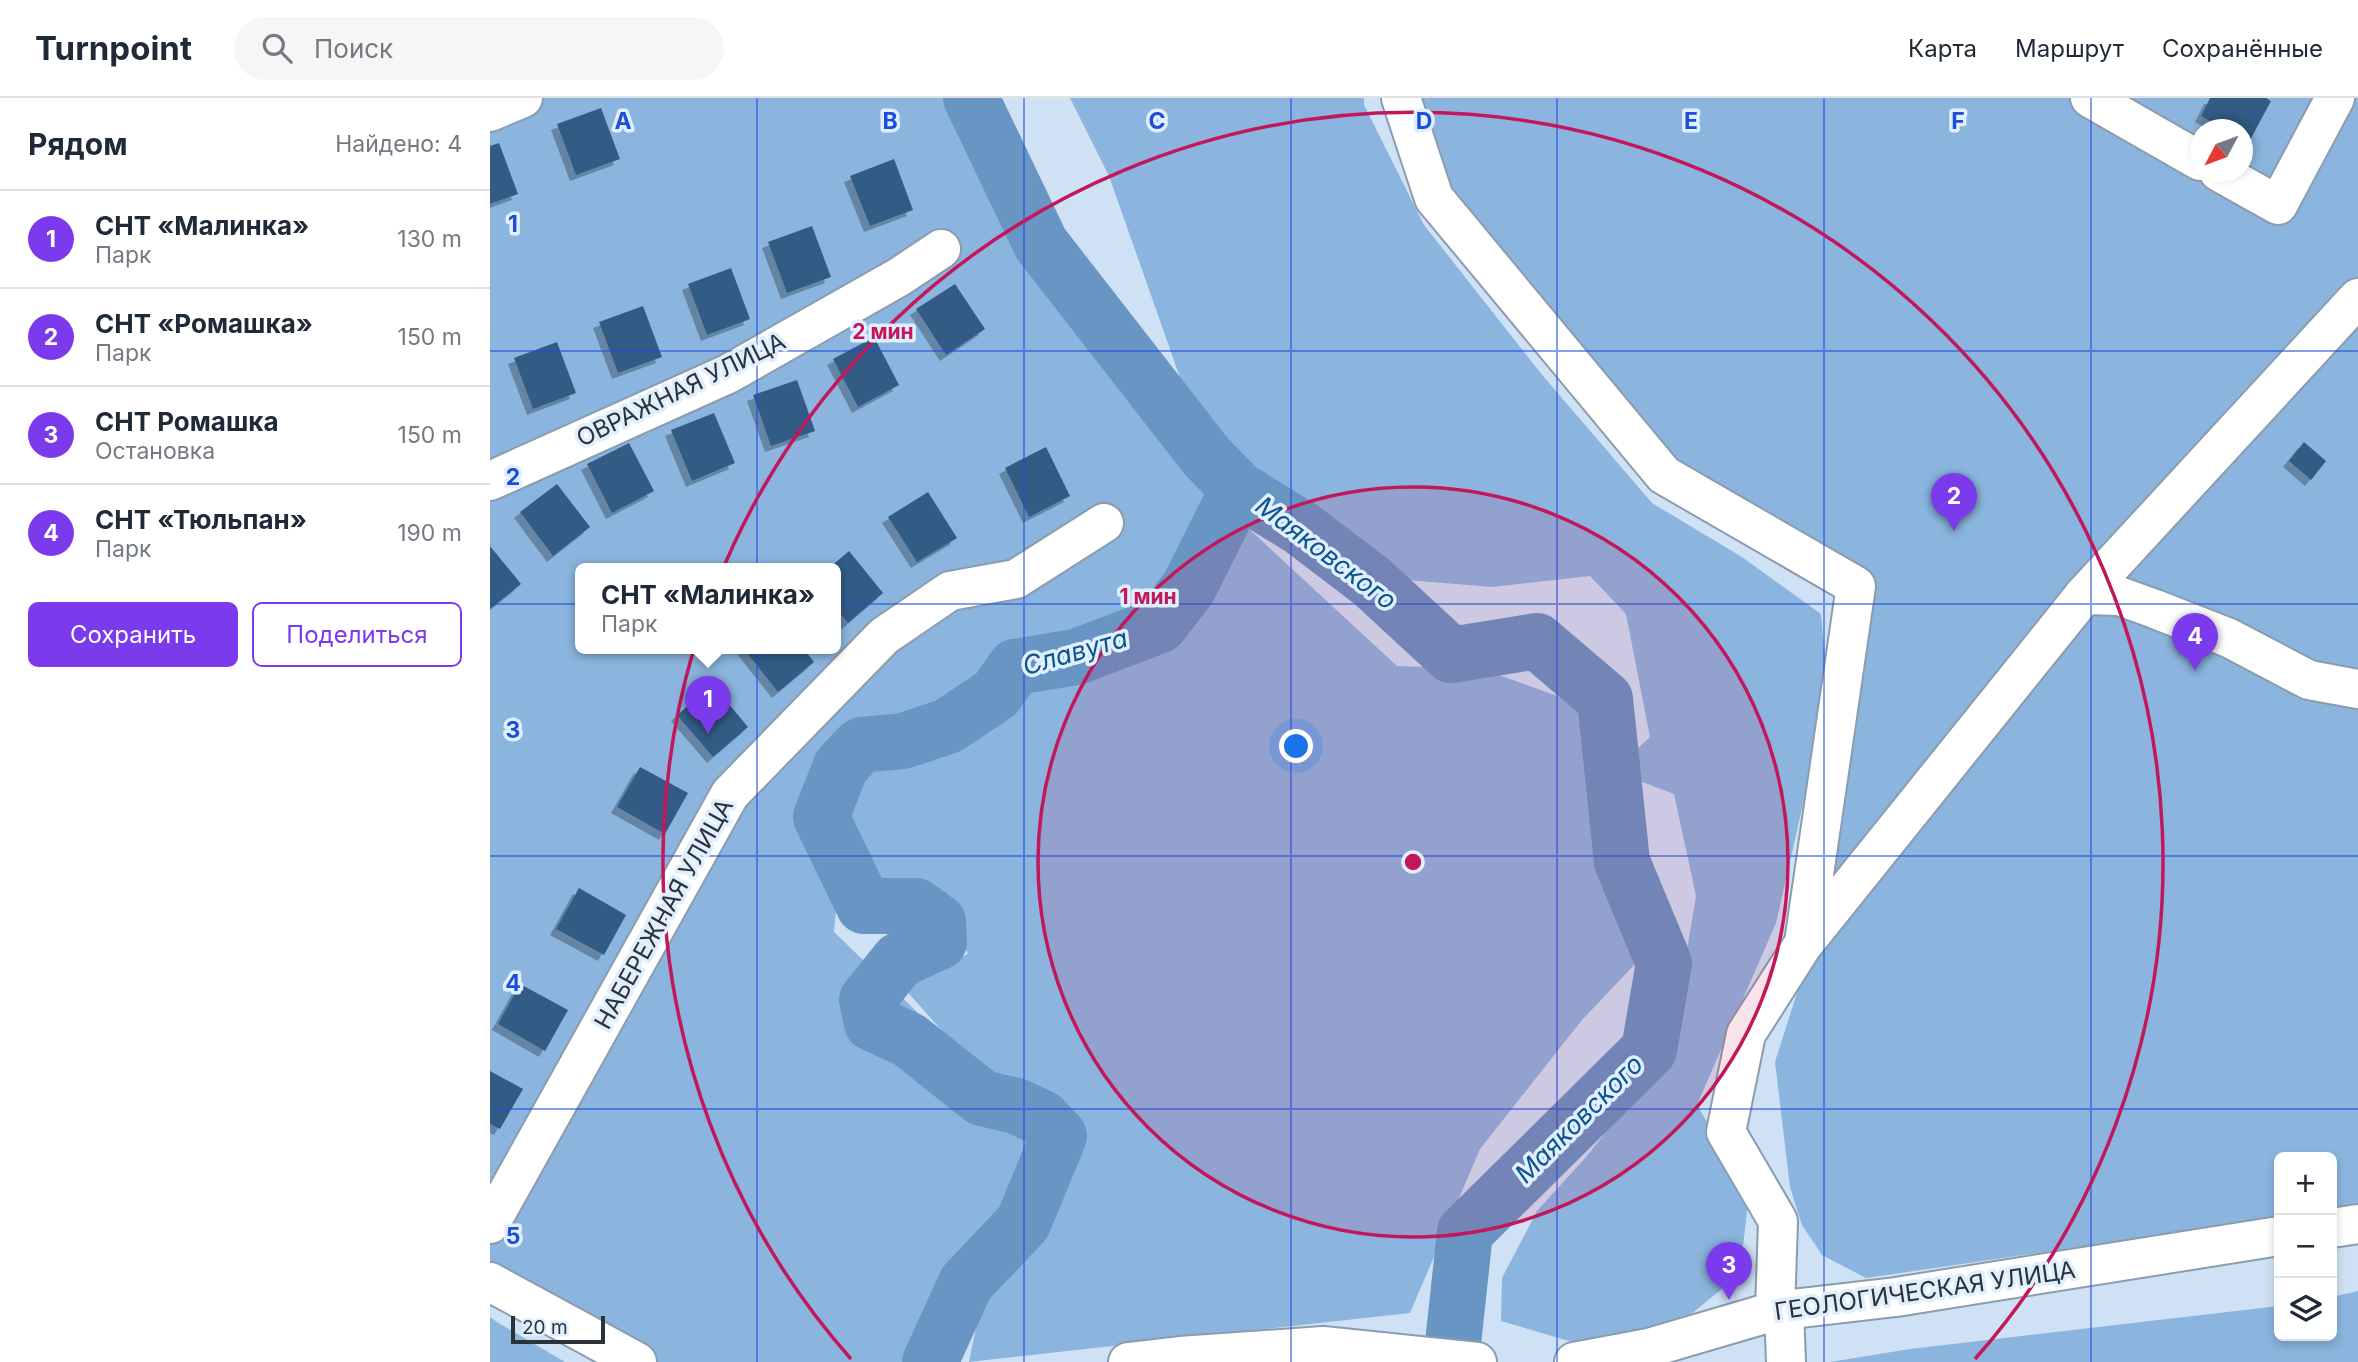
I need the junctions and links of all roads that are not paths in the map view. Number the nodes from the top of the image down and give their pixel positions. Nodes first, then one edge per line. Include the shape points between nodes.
1 (523, 98) edge
2 (1401, 98) edge
3 (2090, 98) edge
4 (2334, 98) edge
5 (490, 112) edge
6 (2190, 155) edge
7 (2237, 182) edge
8 (941, 249) dead end
9 (2358, 298) edge
10 (490, 481) edge
11 (1104, 523) dead end
12 (2084, 595) junction
13 (2358, 689) edge
14 (1804, 943) junction
15 (490, 1224) edge
16 (2358, 1224) edge
17 (2337, 1227) edge
18 (2274, 1237) edge
19 (490, 1282) edge
20 (1780, 1311) junction
21 (637, 1362) edge
22 (1128, 1362) edge
23 (1476, 1362) edge
24 (1574, 1362) edge
25 (1786, 1362) edge

1 - 5 street
2 - 14 street via 1434,198 1664,475 1856,586
3 - 6 street
4 - 7 street via 2278,205
8 - 10 street, ОВРАЖНАЯ УЛИЦА via 728,374
9 - 12 street
11 - 15 street, НАБЕРЕЖНАЯ УЛИЦА via 1016,579 950,591 884,636 730,794
12 - 13 street via 2119,596 2229,638 2309,680
12 - 14 street
14 - 20 street via 1746,1034 1726,1132 1778,1221
16 - 17 street
18 - 20 street, ГЕОЛОГИЧЕСКАЯ УЛИЦА
19 - 21 street
20 - 24 street, ГЕОЛОГИЧЕСКАЯ УЛИЦА via 1649,1348
20 - 25 street
22 - 23 street via 1323,1346

